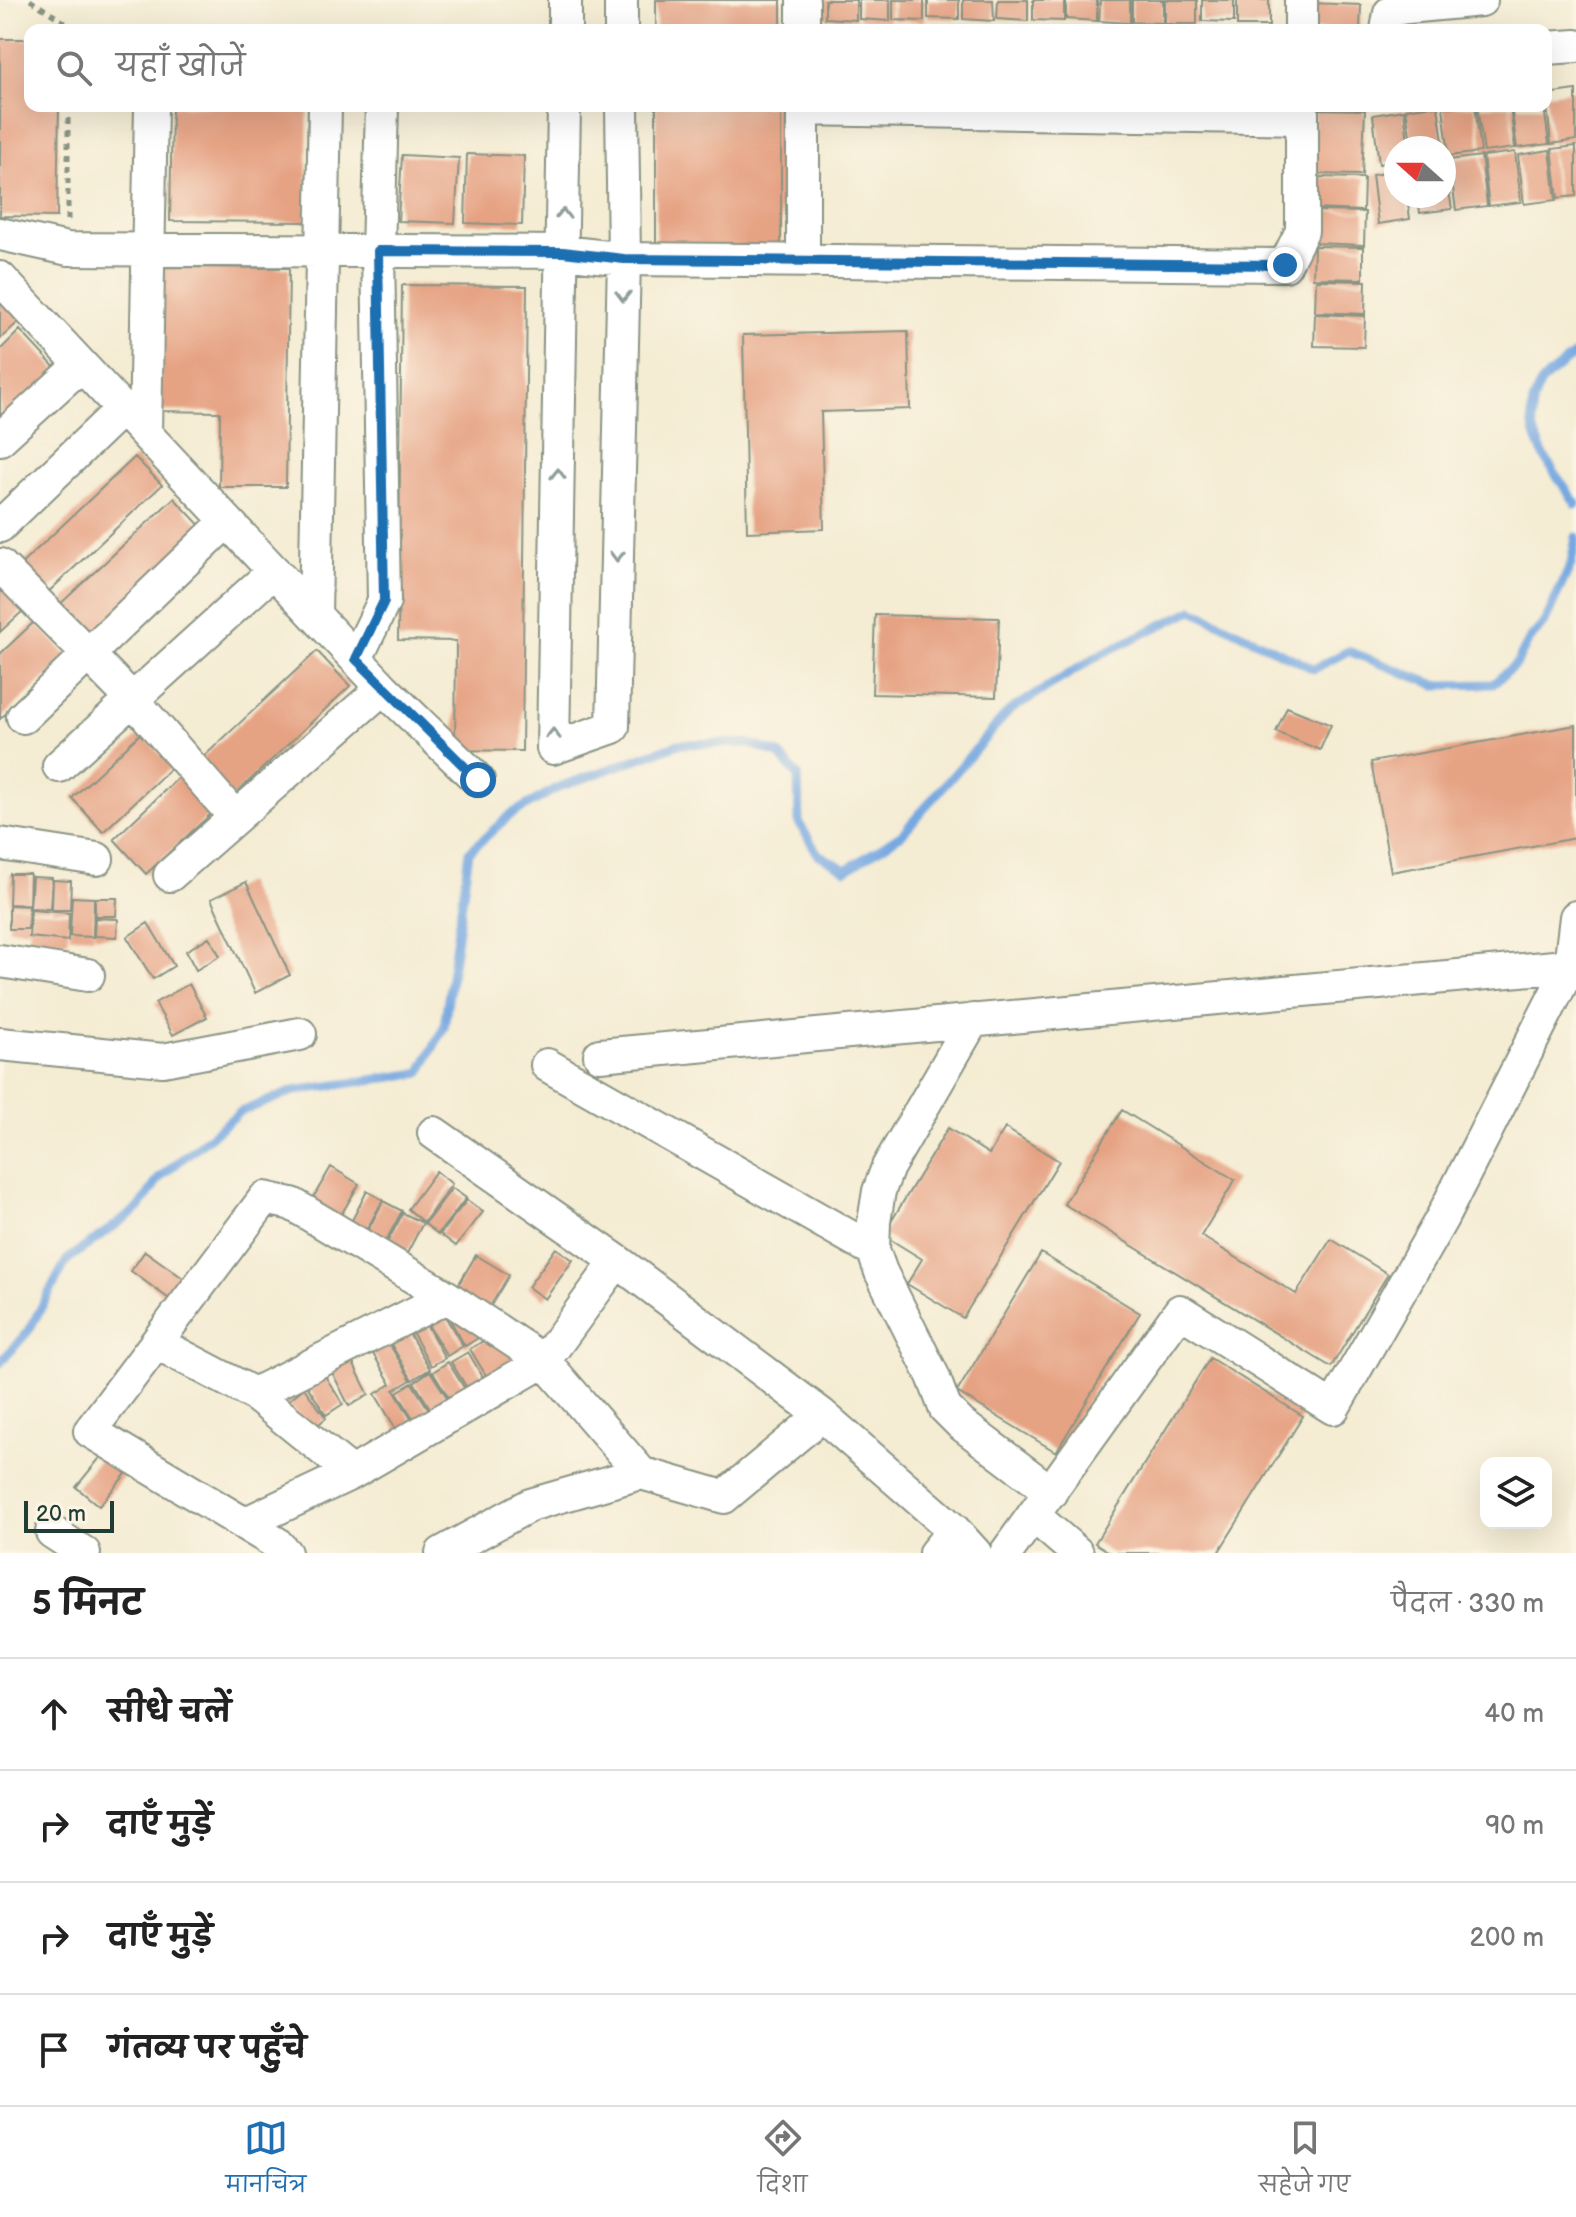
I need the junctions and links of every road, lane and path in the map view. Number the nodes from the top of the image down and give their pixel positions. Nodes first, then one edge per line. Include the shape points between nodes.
1 (30, 0) edge
2 (565, 0) edge
3 (621, 0) edge
4 (803, 0) edge
5 (1301, 0) edge
6 (1481, 0) edge
7 (67, 24) edge
8 (565, 24) edge
9 (621, 24) edge
10 (803, 24) edge
11 (1301, 24) edge
12 (1388, 24) edge
13 (1576, 46) edge
14 (1552, 48) edge
15 (68, 112) edge
16 (151, 112) edge
17 (325, 112) edge
18 (382, 112) edge
19 (564, 112) edge
20 (622, 112) edge
21 (803, 112) edge
22 (1302, 112) edge
23 (0, 234) edge
24 (68, 249) junction
25 (150, 249) junction
26 (320, 251) junction
27 (378, 251) junction
28 (563, 252) junction
29 (624, 259) junction
30 (803, 260) junction
31 (0, 278) edge
32 (81, 365) junction
33 (122, 409) junction
34 (145, 433) junction
35 (0, 439) edge
36 (227, 521) junction
37 (0, 526) edge
38 (0, 565) edge
39 (274, 571) junction
40 (315, 615) junction
41 (87, 655) junction
42 (356, 659) junction
43 (383, 688) junction
44 (133, 700) junction
45 (23, 717) dead end
46 (59, 766) dead end
47 (478, 780) dead end
48 (235, 817) junction
49 (0, 844) edge
50 (97, 859) dead end
51 (170, 875) dead end
52 (1576, 917) edge
53 (0, 961) edge
54 (1573, 965) edge
55 (88, 975) dead end
56 (973, 1020) junction
57 (300, 1034) dead end
58 (1, 1045) edge
59 (600, 1055) dead end
60 (547, 1065) dead end
61 (434, 1133) dead end
62 (873, 1250) junction
63 (617, 1261) junction
64 (447, 1297) junction
65 (157, 1343) junction
66 (544, 1361) junction
67 (254, 1394) junction
68 (822, 1415) junction
69 (352, 1473) junction
70 (641, 1473) junction
71 (1042, 1504) junction
72 (244, 1524) junction
73 (52, 1532) dead end
74 (955, 1545) edge
75 (84, 1553) edge
76 (285, 1553) edge
77 (442, 1553) edge
78 (1006, 1553) edge
79 (1077, 1553) edge

1 - 7 path
2 - 8 street
3 - 9 street
4 - 10 street
5 - 11 street
6 - 12 street via 1397,8
13 - 14 street
15 - 24 path
16 - 25 street
17 - 26 street
18 - 27 street
28 -> 19 street
20 - 29 street
21 - 30 street
22 - 30 street via 1302,231 1285,265
23 - 24 street
24 - 25 street
25 - 26 street
25 - 34 street
26 - 27 street
26 - 40 street
27 - 28 street
27 - 42 street via 384,601
28 - 29 street
29 -> 28 street via 613,727 553,748
29 - 30 street
31 - 32 street
32 - 33 street
32 - 35 street
33 - 34 street
33 - 37 street
34 - 36 street
36 - 39 street
36 - 41 street
38 - 41 street
39 - 40 street
39 - 44 street
40 - 42 street
41 - 44 street
41 - 45 street
42 - 43 street
43 - 47 street
43 - 48 street
44 - 46 street
44 - 48 street
48 - 51 street
49 - 50 street
52 - 54 street
53 - 55 street
54 - 56 street
54 - 71 street via 1442,1218 1333,1408 1180,1311
56 - 59 street
56 - 62 street via 888,1167 879,1191
57 - 58 street via 163,1060
60 - 62 street
61 - 63 street
62 - 71 street via 945,1408
63 - 66 street
63 - 68 street
64 - 65 street via 292,1204 265,1198
64 - 66 street
64 - 67 street
65 - 67 street
65 - 72 street via 90,1431
66 - 69 street
66 - 70 street
67 - 69 street
68 - 70 street via 724,1497
68 - 74 street
69 - 72 street
70 - 77 street via 530,1505
71 - 78 street
71 - 79 street
72 - 76 street
73 - 75 street

